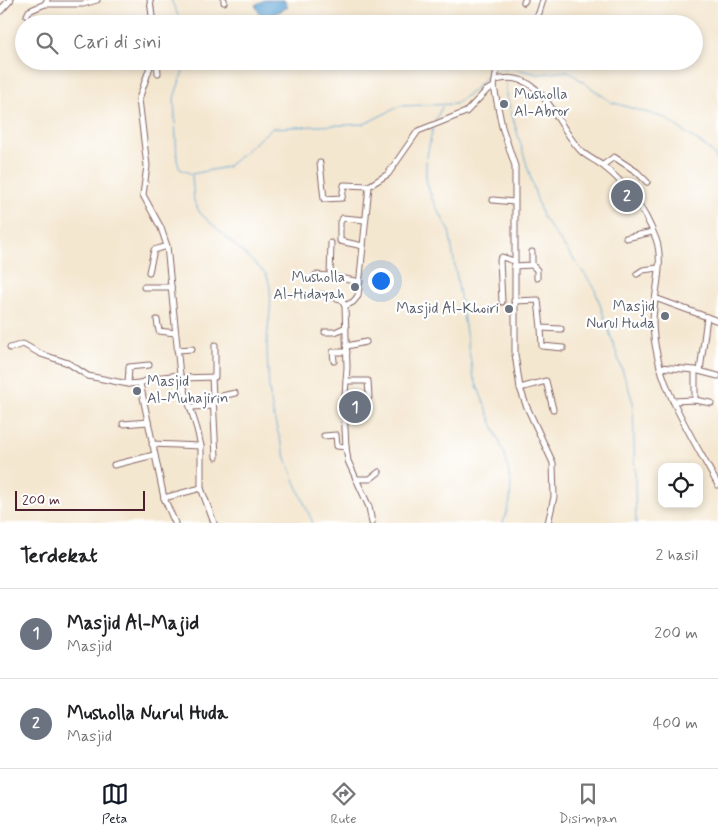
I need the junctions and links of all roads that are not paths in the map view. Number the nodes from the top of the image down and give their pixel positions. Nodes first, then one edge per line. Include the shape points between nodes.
1 (10, 0) edge
2 (97, 0) edge
3 (150, 0) edge
4 (543, 0) edge
5 (46, 2) edge
6 (0, 11) edge
7 (27, 15) dead end
8 (152, 15) edge
9 (537, 15) edge
10 (149, 70) edge
11 (158, 70) edge
12 (497, 70) edge
13 (158, 73) dead end
14 (496, 77) junction
15 (494, 87) junction
16 (320, 163) dead end
17 (603, 166) junction
18 (647, 182) dead end
19 (369, 186) junction
20 (493, 200) dead end
21 (514, 202) junction
22 (365, 220) junction
23 (652, 232) junction
24 (626, 238) dead end
25 (331, 243) dead end
26 (167, 246) junction
27 (363, 246) junction
28 (532, 252) dead end
29 (514, 264) junction
30 (532, 265) junction
31 (658, 268) junction
32 (149, 272) dead end
33 (637, 274) dead end
34 (316, 275) dead end
35 (330, 276) junction
36 (536, 278) dead end
37 (360, 282) junction
38 (144, 287) dead end
39 (171, 287) junction
40 (320, 294) dead end
41 (655, 298) junction
42 (514, 301) junction
43 (502, 302) dead end
44 (345, 306) junction
45 (707, 317) junction
46 (158, 320) dead end
47 (718, 321) edge
48 (346, 327) junction
49 (541, 328) junction
50 (561, 328) dead end
51 (325, 332) dead end
52 (175, 333) junction
53 (366, 342) dead end
54 (215, 344) dead end
55 (346, 346) junction
56 (10, 348) dead end
57 (563, 348) dead end
58 (192, 349) dead end
59 (177, 350) junction
60 (347, 352) junction
61 (334, 360) dead end
62 (149, 365) dead end
63 (660, 367) junction
64 (698, 370) junction
65 (180, 376) junction
66 (718, 376) edge
67 (212, 377) junction
68 (346, 382) junction
69 (140, 383) junction
70 (128, 384) junction
71 (520, 388) junction
72 (235, 393) dead end
73 (369, 397) dead end
74 (213, 398) junction
75 (695, 400) junction
76 (673, 401) junction
77 (711, 403) dead end
78 (213, 406) junction
79 (190, 407) junction
80 (553, 409) dead end
81 (148, 422) junction
82 (124, 424) dead end
83 (324, 436) dead end
84 (152, 444) junction
85 (201, 446) junction
86 (346, 447) junction
87 (154, 455) junction
88 (216, 457) dead end
89 (114, 465) dead end
90 (379, 472) dead end
91 (356, 479) junction
92 (718, 486) edge
93 (202, 488) junction
94 (164, 498) junction
95 (175, 523) edge
96 (214, 523) edge
97 (372, 523) edge
98 (548, 523) edge

1 - 6 street
2 - 5 street via 74,5
3 - 8 street
4 - 9 street
5 - 7 street
10 - 26 street via 138,99 147,166 143,195
11 - 13 street
12 - 14 street
14 - 15 street
14 - 17 street via 520,78 543,95 582,152
15 - 19 street via 466,112 418,131 388,174
15 - 21 street via 502,127 514,157
16 - 19 street via 324,199 342,198 344,184
17 - 18 street via 614,157
17 - 23 street via 621,181 641,207
19 - 22 street
20 - 21 street
21 - 29 street
22 - 27 street
22 - 27 street via 343,218 340,222 340,241
23 - 24 street
23 - 31 street
25 - 35 street
26 - 32 street via 154,250
26 - 39 street
27 - 37 street
28 - 30 street
29 - 30 street
29 - 42 street
29 - 43 street via 502,257 500,260
30 - 36 street via 537,270
31 - 33 street
31 - 41 street
34 - 35 street
35 - 37 street
37 - 44 street via 356,299
38 - 39 street
39 - 52 street
40 - 44 street via 341,299
41 - 45 street
41 - 63 street via 653,322
42 - 49 street via 538,300
42 - 71 street via 514,340
44 - 48 street
45 - 47 street
45 - 64 street
46 - 52 street via 159,331
48 - 51 street
48 - 55 street
49 - 50 street
49 - 57 street via 542,346
52 - 59 street
53 - 55 street
54 - 67 street via 215,377
55 - 60 street
56 - 70 street via 25,345 68,363 88,376
58 - 59 street
59 - 65 street
60 - 61 street via 334,352
60 - 68 street
62 - 70 street via 129,367
63 - 64 street
63 - 76 street
64 - 66 street
64 - 75 street
65 - 67 street
65 - 69 street via 154,378
65 - 79 street
67 - 74 street
68 - 73 street via 368,380
68 - 86 street
69 - 70 street
69 - 81 street
71 - 80 street via 546,381
71 - 98 street via 552,463 554,497
72 - 74 street
74 - 78 street
75 - 76 street
75 - 77 street
76 - 92 street
78 - 79 street
78 - 88 street
79 - 85 street
81 - 82 street
81 - 84 street
83 - 86 street via 336,434 337,446
84 - 85 street
84 - 87 street
85 - 93 street
86 - 91 street
87 - 89 street
87 - 94 street
90 - 91 street via 370,479
91 - 97 street via 369,507
93 - 94 street
93 - 96 street
94 - 95 street

